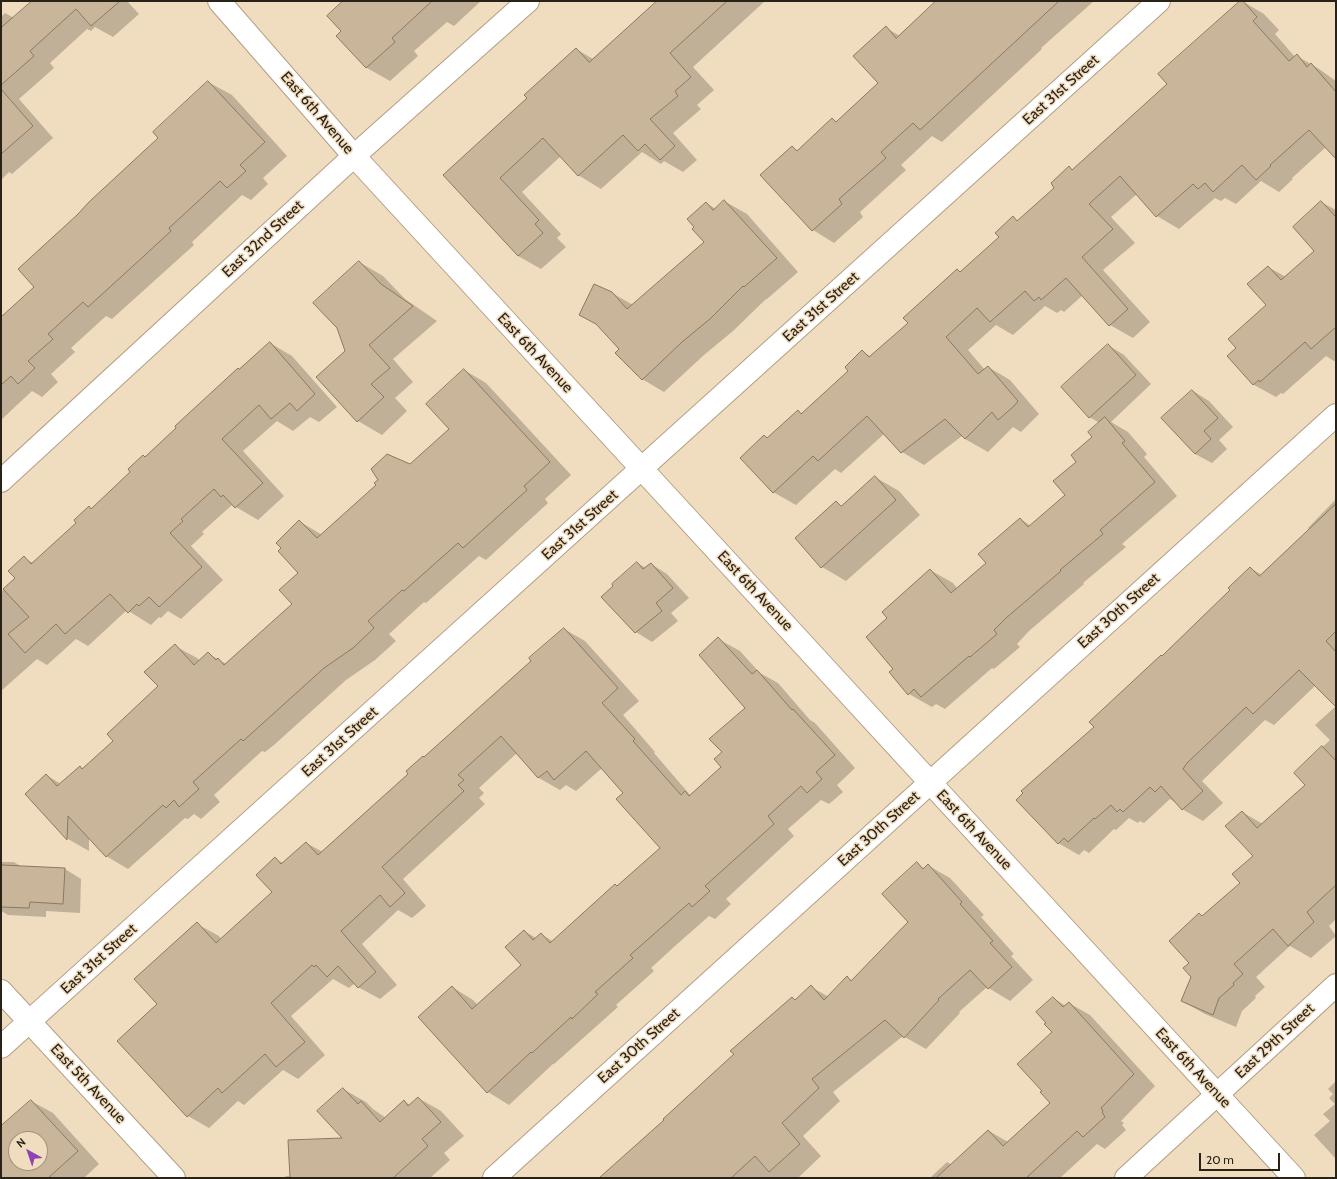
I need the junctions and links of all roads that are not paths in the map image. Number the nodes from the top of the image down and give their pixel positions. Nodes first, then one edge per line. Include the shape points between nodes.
1 (219, 1) edge
2 (528, 1) edge
3 (1159, 1) edge
4 (354, 156) junction
5 (1336, 415) edge
6 (642, 469) junction
7 (1, 481) edge
8 (930, 782) junction
9 (1336, 985) edge
10 (1, 991) edge
11 (30, 1022) junction
12 (1, 1047) edge
13 (1217, 1094) junction
14 (174, 1178) edge
15 (494, 1178) edge
16 (1126, 1178) edge
17 (1294, 1178) edge

1 - 4 street, East 6th Avenue
2 - 4 street, East 32nd Street
3 - 6 street, East 31st Street
4 - 6 street, East 6th Avenue
4 - 7 street, East 32nd Street
5 - 8 street, East 30th Street
6 - 8 street, East 6th Avenue
6 - 11 street, East 31st Street
8 - 13 street, East 6th Avenue
8 - 15 street, East 30th Street
9 - 13 street, East 29th Street
10 - 11 street, East 5th Avenue
11 - 12 street, East 31st Street
11 - 14 street, East 5th Avenue
13 - 16 street, East 29th Street
13 - 17 street, East 6th Avenue

